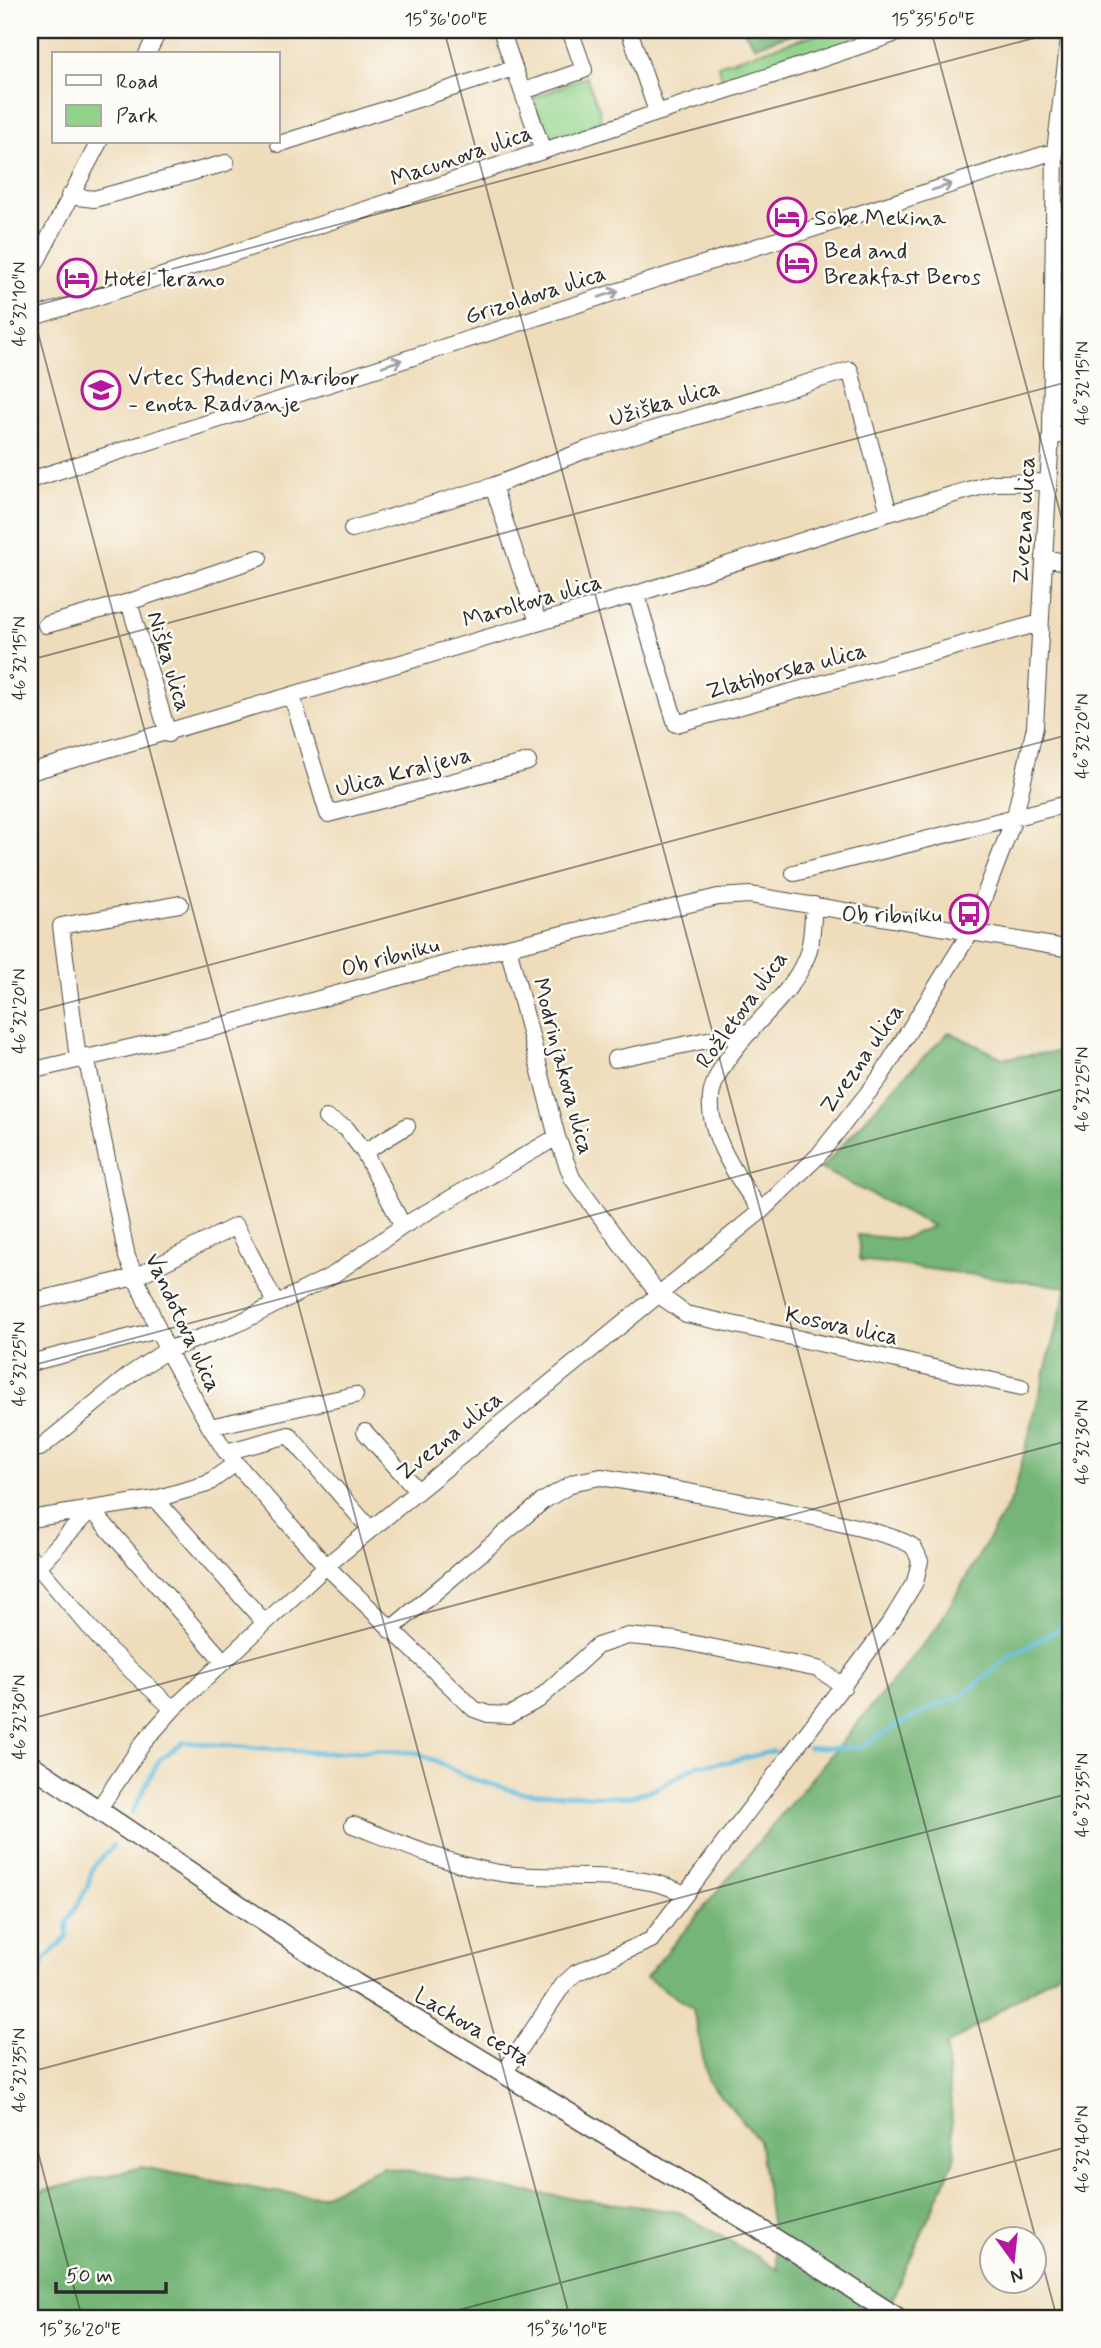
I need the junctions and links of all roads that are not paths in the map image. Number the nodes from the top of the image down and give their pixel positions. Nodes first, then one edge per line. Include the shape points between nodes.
1 (159, 30) edge
2 (501, 30) edge
3 (570, 30) edge
4 (629, 30) edge
5 (905, 30) edge
6 (1070, 30) edge
7 (148, 52) edge
8 (514, 68) junction
9 (1067, 87) edge
10 (524, 91) junction
11 (657, 113) junction
12 (98, 144) edge
13 (280, 144) edge
14 (543, 151) junction
15 (1055, 151) junction
16 (226, 163) dead end
17 (69, 196) junction
18 (1054, 223) junction
19 (1071, 226) edge
20 (30, 274) edge
21 (30, 318) edge
22 (1051, 433) junction
23 (1071, 437) edge
24 (30, 481) edge
25 (1047, 482) junction
26 (493, 486) junction
27 (889, 513) junction
28 (352, 529) dead end
29 (259, 558) dead end
30 (1044, 558) junction
31 (1071, 563) edge
32 (636, 594) junction
33 (129, 601) junction
34 (538, 622) junction
35 (1040, 623) junction
36 (46, 625) dead end
37 (292, 696) junction
38 (168, 734) junction
39 (528, 762) dead end
40 (30, 772) edge
41 (1071, 803) edge
42 (1015, 816) junction
43 (794, 873) dead end
44 (180, 904) dead end
45 (814, 905) junction
46 (971, 931) junction
47 (508, 947) junction
48 (1071, 949) edge
49 (751, 1031) junction
50 (82, 1057) junction
51 (615, 1059) dead end
52 (30, 1072) edge
53 (326, 1118) dead end
54 (407, 1126) dead end
55 (557, 1137) junction
56 (364, 1152) junction
57 (761, 1211) junction
58 (403, 1226) junction
59 (135, 1277) junction
60 (659, 1295) junction
61 (34, 1301) dead end
62 (275, 1302) junction
63 (158, 1330) junction
64 (167, 1350) junction
65 (30, 1363) edge
66 (1021, 1387) dead end
67 (355, 1395) dead end
68 (211, 1427) junction
69 (365, 1432) dead end
70 (30, 1450) edge
71 (231, 1457) junction
72 (417, 1490) junction
73 (155, 1499) junction
74 (91, 1509) junction
75 (30, 1519) edge
76 (370, 1529) junction
77 (34, 1562) edge
78 (326, 1566) junction
79 (265, 1623) junction
80 (390, 1630) junction
81 (224, 1661) junction
82 (844, 1686) junction
83 (173, 1709) junction
84 (30, 1764) edge
85 (98, 1810) junction
86 (353, 1825) dead end
87 (684, 1894) junction
88 (504, 2073) junction
89 (898, 2318) edge

1 - 7 street
2 - 8 street
3 - 10 street via 584,70
4 - 11 street
5 - 11 street, Macunova ulica
6 - 9 street, Zvezna ulica
8 - 10 street
8 - 13 street
9 - 15 street, Zvezna ulica
10 - 14 street
11 - 14 street, Macunova ulica
12 - 17 street
14 - 21 street, Macunova ulica
15 - 18 street, Zvezna ulica
24 -> 15 street, Grizoldova ulica
16 - 17 street via 94,199
17 - 20 street
18 - 19 street
18 - 22 street, Zvezna ulica
22 - 23 street
22 - 25 street, Zvezna ulica
25 - 27 street, Maroltova ulica via 993,483
25 - 30 street, Zvezna ulica
26 - 27 street, Užiška ulica via 588,449 849,370
26 - 28 street, Užiška ulica
26 - 34 street
27 - 32 street, Maroltova ulica
29 - 33 street, Niška ulica
30 - 31 street
30 - 35 street, Zvezna ulica
32 - 34 street, Maroltova ulica
32 - 35 street, Zlatiborska ulica via 676,724
33 - 36 street, Niška ulica
33 - 38 street, Niška ulica
34 - 37 street, Maroltova ulica
35 - 42 street, Zvezna ulica via 1035,727
37 - 38 street, Maroltova ulica
37 - 39 street, Ulica Kraljeva via 328,814
38 - 40 street, Maroltova ulica
41 - 42 street
42 - 43 street
42 - 46 street, Zvezna ulica
44 - 50 street, Vandotova ulica via 61,926
45 - 46 street, Ob ribniku
45 - 47 street, Ob ribniku via 750,895 718,897
45 - 49 street, Rožletova ulica via 807,957 793,982
46 - 48 street, Ob ribniku
46 - 57 street, Zvezna ulica via 879,1079 818,1156
47 - 50 street, Ob ribniku via 210,1029
47 - 55 street, Modrinjakova ulica
49 - 51 street
49 - 57 street, Rožletova ulica via 720,1069 710,1107 719,1141
50 - 52 street, Ob ribniku
50 - 59 street, Vandotova ulica
53 - 56 street via 346,1128
54 - 56 street
55 - 58 street
55 - 60 street, Modrinjakova ulica via 572,1178
56 - 58 street
57 - 60 street, Zvezna ulica
58 - 62 street via 333,1275
59 - 61 street
59 - 62 street via 236,1226
59 - 63 street, Vandotova ulica
60 - 66 street, Kosova ulica via 686,1314
60 - 72 street, Zvezna ulica
62 - 64 street via 237,1324
63 - 64 street, Vandotova ulica
63 - 65 street
64 - 68 street, Vandotova ulica
64 - 70 street via 40,1448
67 - 68 street
68 - 71 street, Vandotova ulica
69 - 72 street
71 - 73 street via 207,1484
71 - 76 street via 289,1435
71 - 78 street, Vandotova ulica
72 - 76 street, Zvezna ulica
73 - 74 street
73 - 79 street
74 - 75 street
74 - 77 street
74 - 81 street
76 - 78 street, Zvezna ulica
77 - 83 street via 109,1650
78 - 79 street, Zvezna ulica
78 - 80 street, Vandotova ulica
79 - 81 street, Zvezna ulica
80 - 82 street, Vandotova ulica via 474,1709 488,1714 509,1715 538,1700 597,1646 628,1636 676,1640 818,1669
80 - 82 street via 543,1500 575,1482 601,1477 777,1510 888,1535 913,1546 920,1561 915,1582
81 - 83 street, Zvezna ulica
82 - 87 street
83 - 85 street, Zvezna ulica via 143,1743
84 - 85 street, Lackova cesta
85 - 88 street, Lackova cesta via 355,1983
86 - 87 street via 489,1871 549,1878 649,1880
87 - 88 street via 651,1940 576,1973 563,1985
88 - 89 street, Lackova cesta

